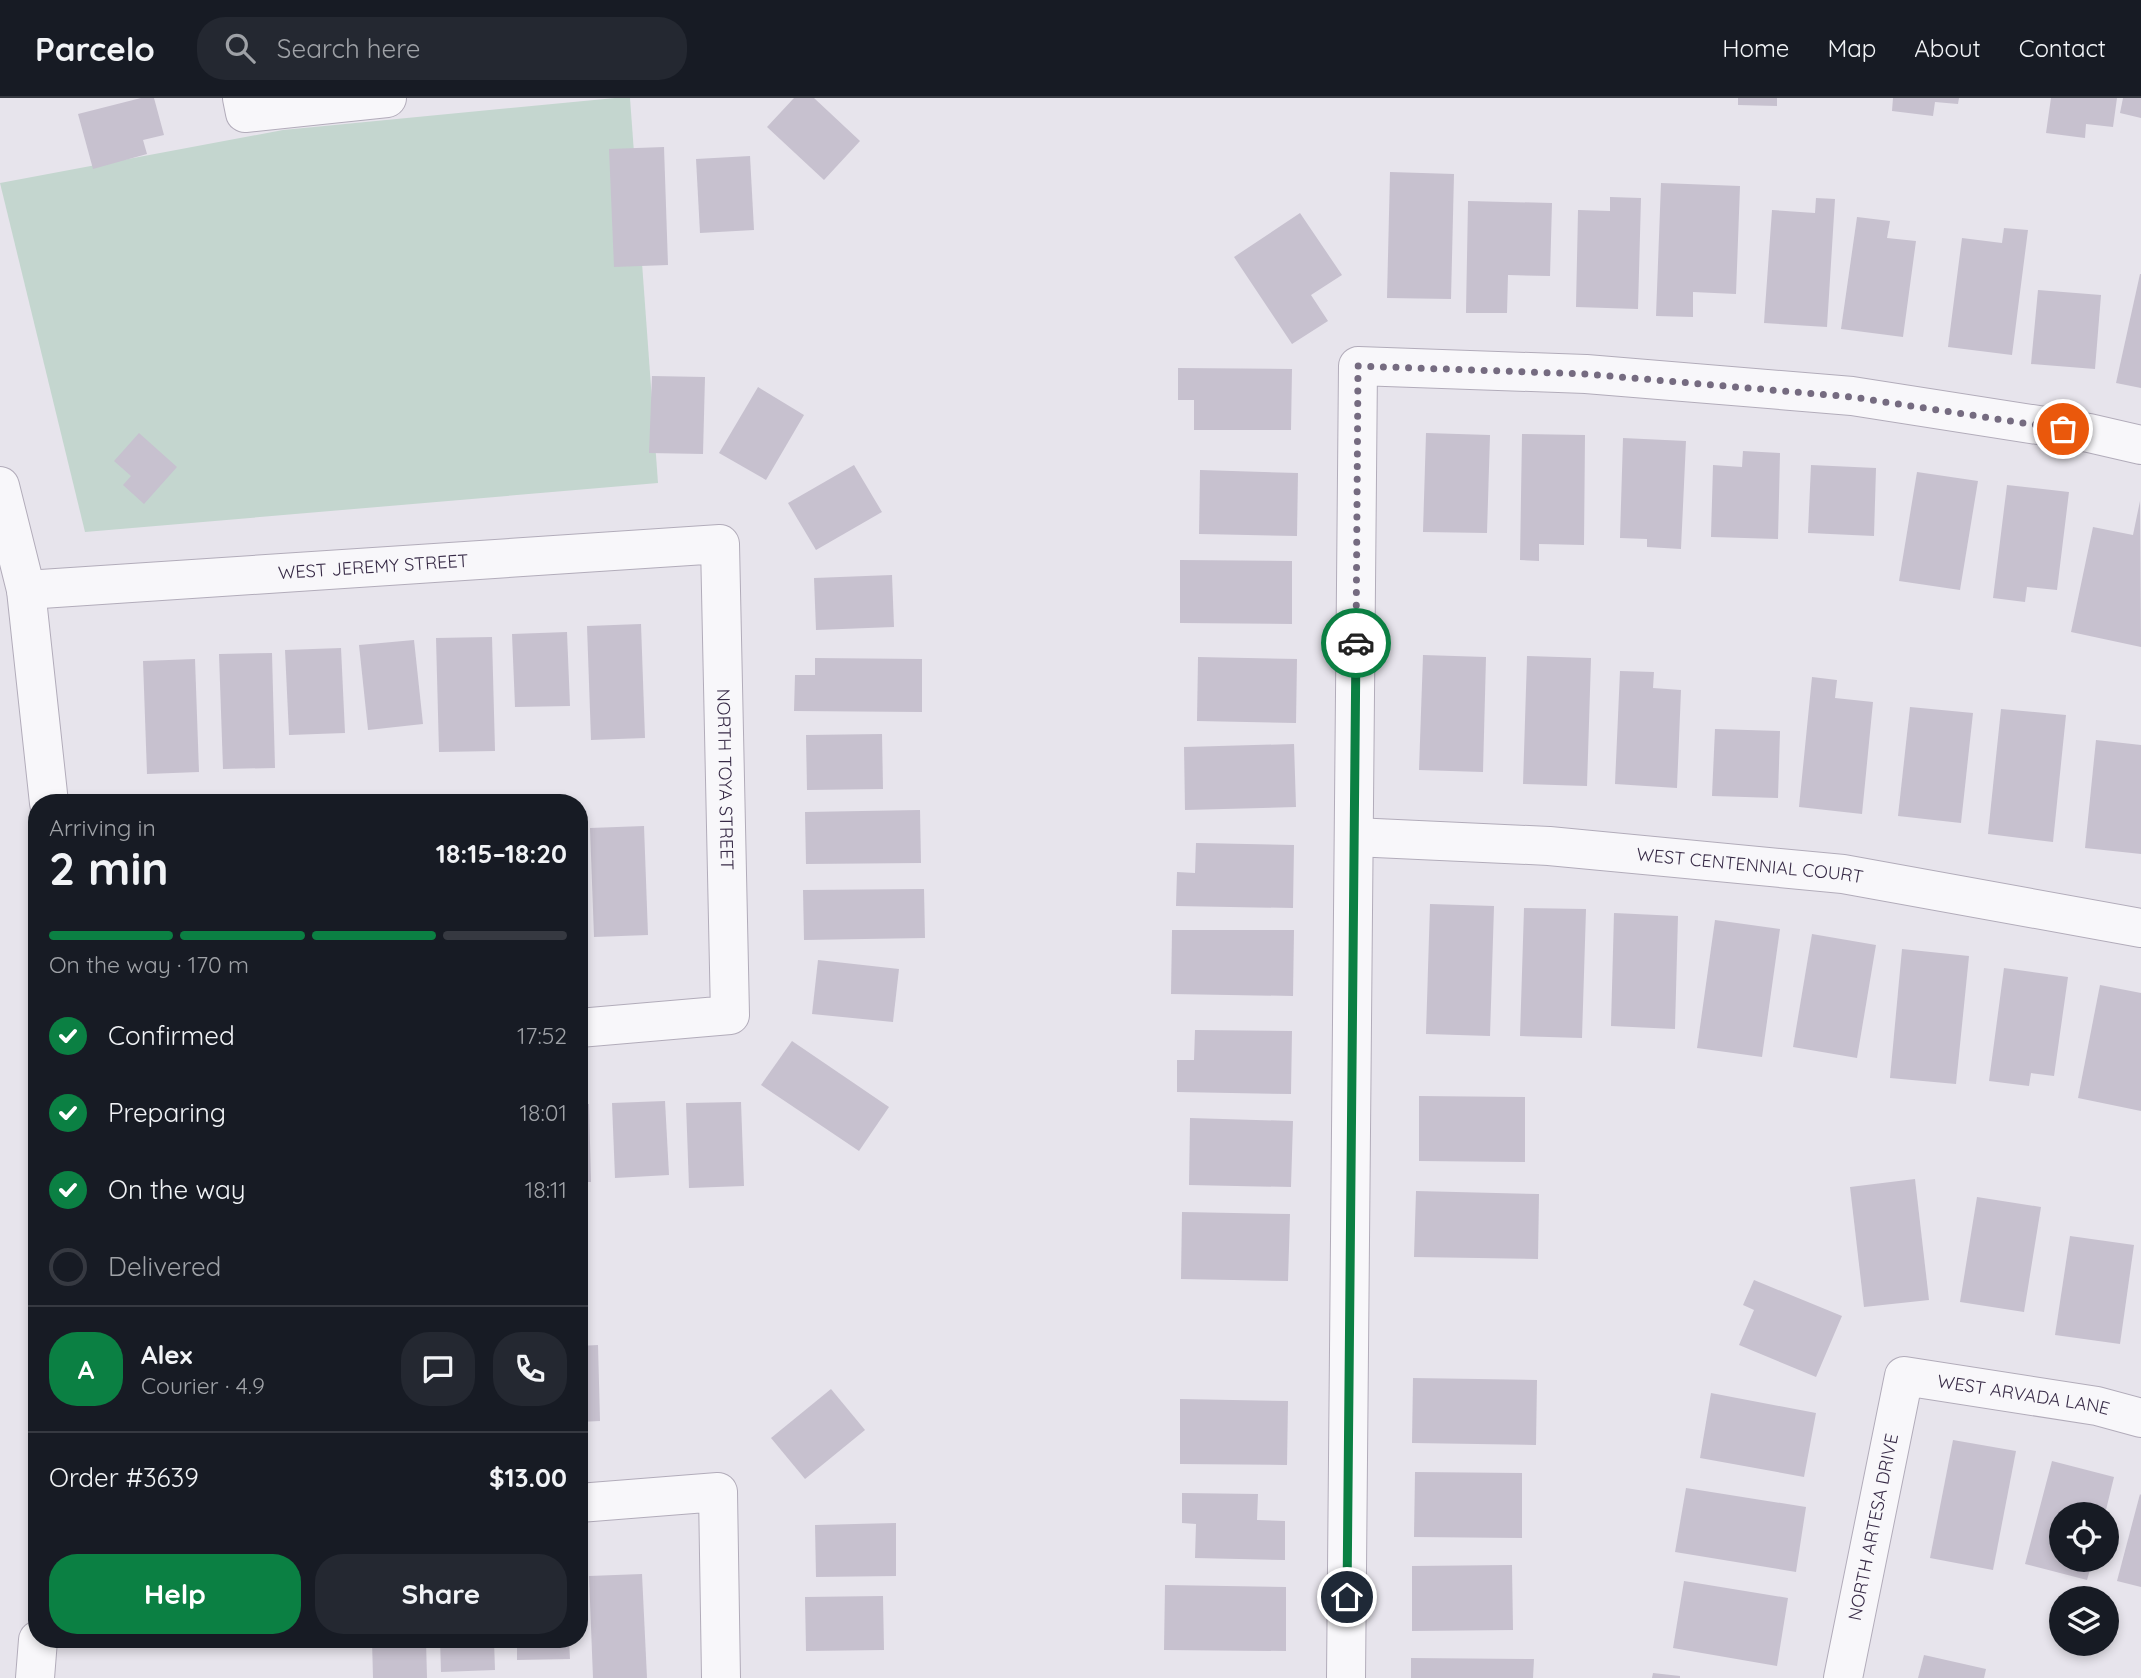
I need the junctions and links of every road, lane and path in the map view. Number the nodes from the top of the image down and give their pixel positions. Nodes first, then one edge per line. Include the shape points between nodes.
1 (387, 98) edge
2 (244, 106) edge
3 (2141, 445) edge
4 (0, 486) edge
5 (720, 544) joint
6 (26, 590) junction
7 (48, 794) edge
8 (1354, 837) junction
9 (2141, 928) edge
10 (588, 1027) edge
11 (1904, 1376) joint
12 (2141, 1418) edge
13 (588, 1502) edge
14 (37, 1648) edge
15 (35, 1678) edge
16 (721, 1678) edge
17 (1346, 1678) edge
18 (1843, 1678) edge

1 - 2 street
3 - 8 street via 1852,397 1586,374 1358,366
4 - 6 street
5 - 6 street, WEST JEREMY STREET
5 - 10 street, NORTH TOYA STREET via 730,1015
6 - 7 street
8 - 9 street, WEST CENTENNIAL COURT via 1549,846 1843,874
8 - 17 street
11 - 12 street, WEST ARVADA LANE via 2097,1406
11 - 18 street, NORTH ARTESA DRIVE
13 - 16 street via 718,1492
14 - 15 street

